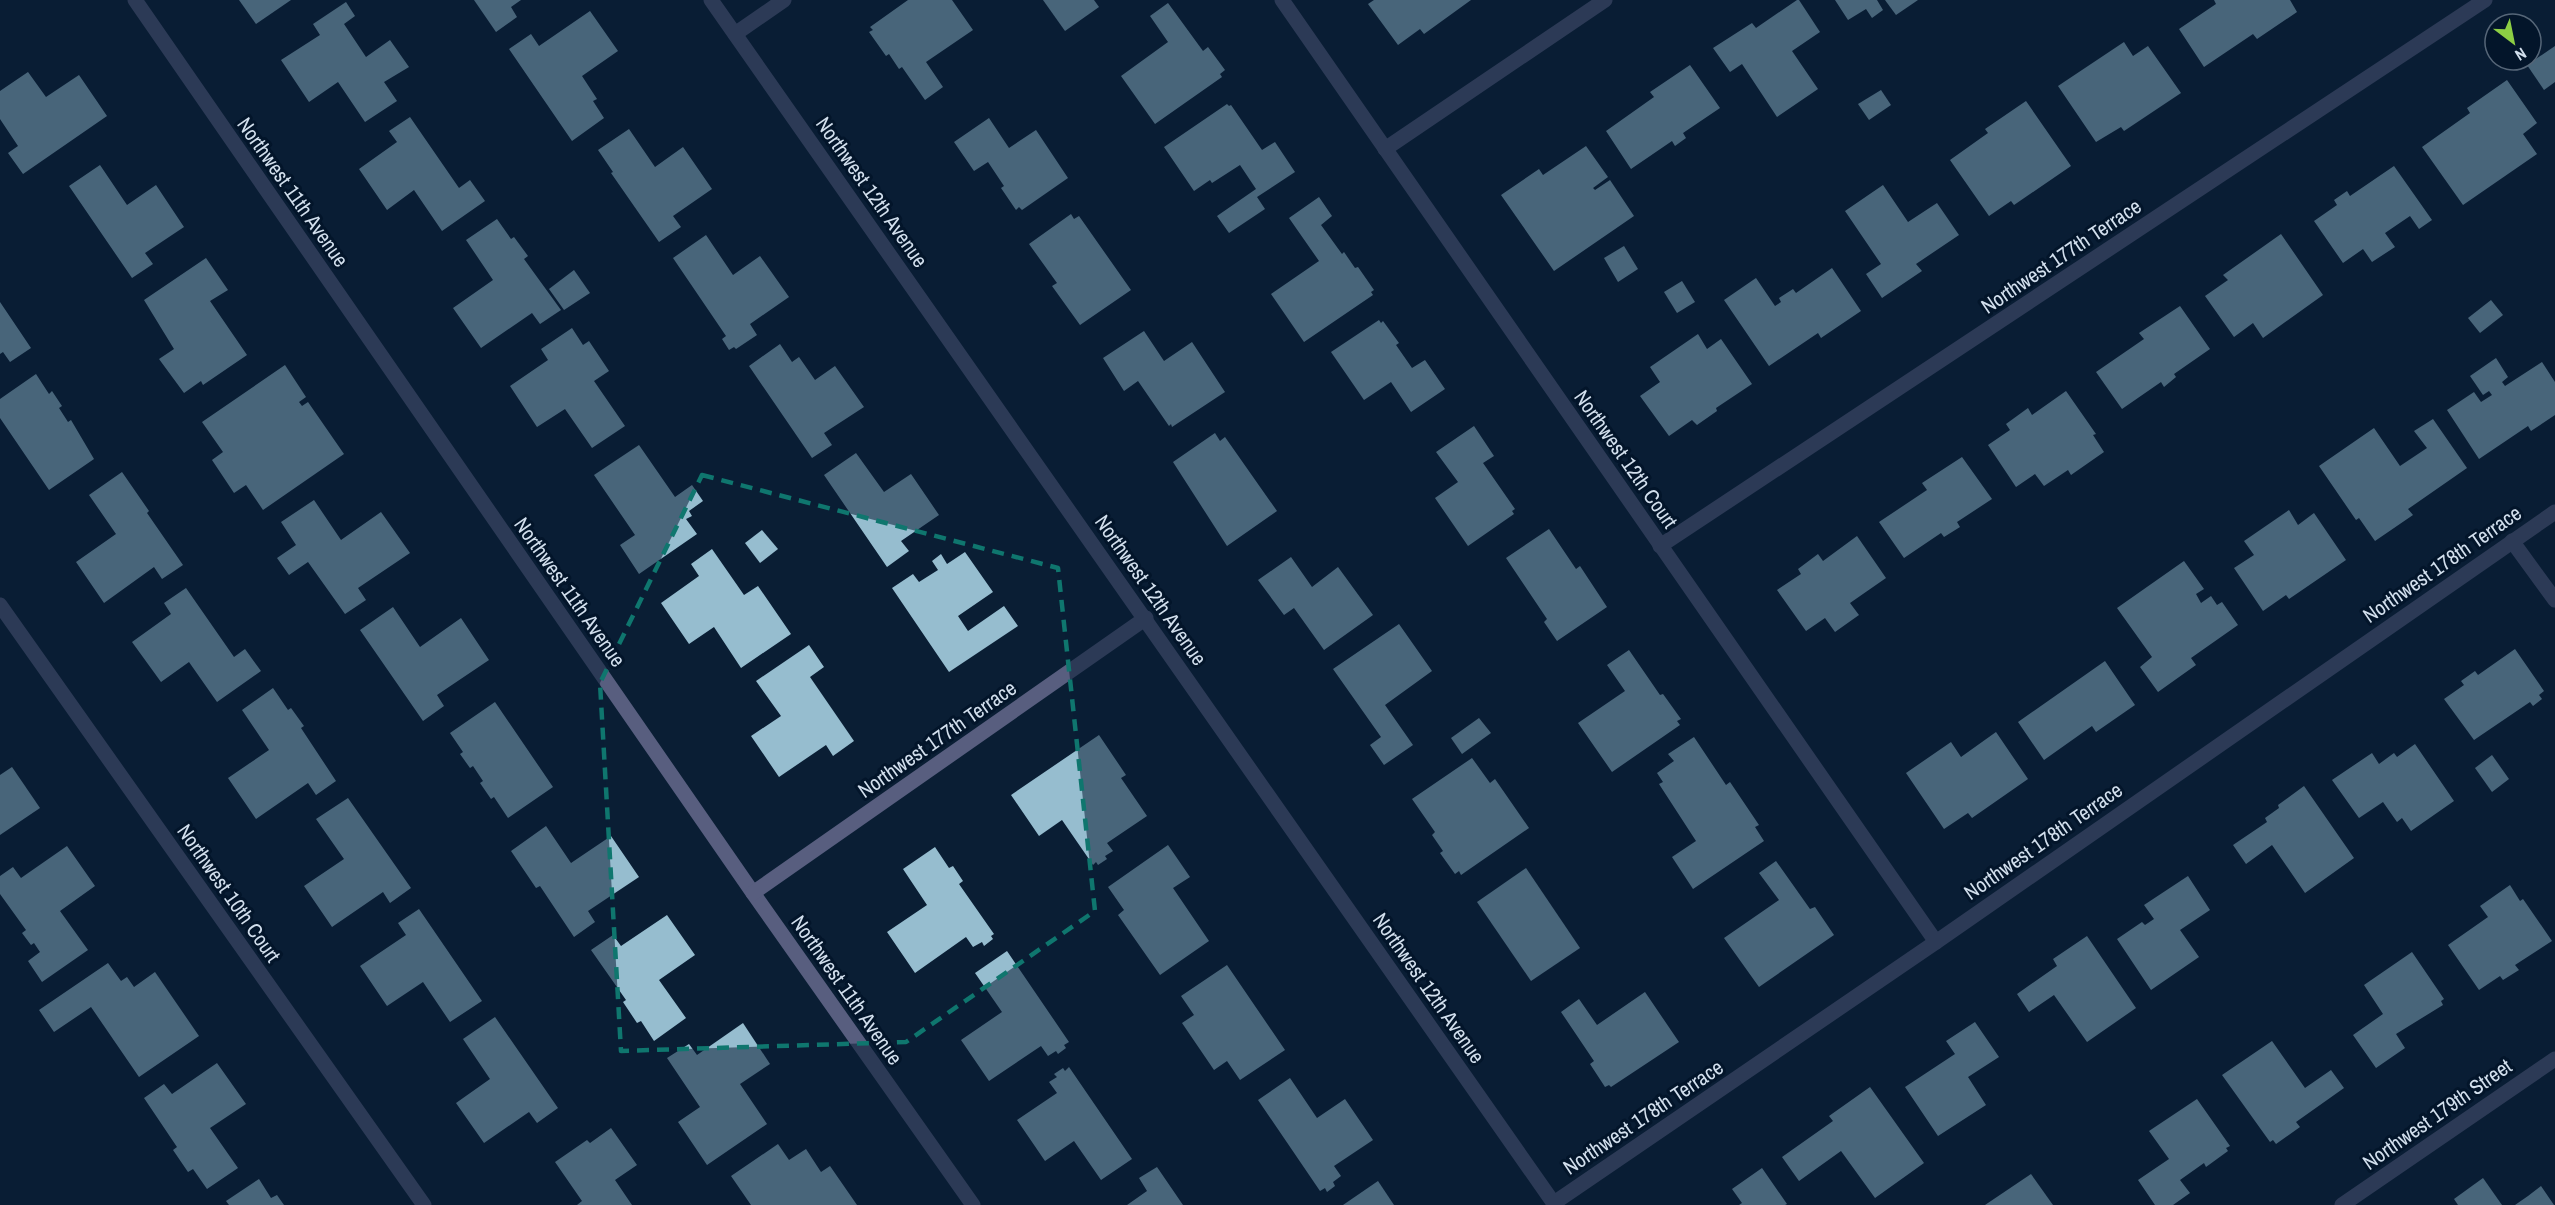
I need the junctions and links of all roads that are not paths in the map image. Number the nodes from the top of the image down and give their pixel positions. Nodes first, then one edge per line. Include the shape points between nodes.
1 (135, 0) edge
2 (711, 0) edge
3 (784, 0) edge
4 (1282, 0) edge
5 (1605, 0) edge
6 (2485, 0) edge
7 (735, 33) junction
8 (1385, 148) junction
9 (2555, 512) edge
10 (2512, 541) junction
11 (1660, 546) junction
12 (2555, 600) edge
13 (0, 605) edge
14 (1146, 618) junction
15 (753, 893) junction
16 (1936, 942) junction
17 (2555, 1059) edge
18 (1555, 1204) edge
19 (424, 1205) edge
20 (973, 1205) edge
21 (2342, 1205) edge

1 - 15 street, Northwest 11th Avenue
2 - 7 street, Northwest 12th Avenue
3 - 7 street
4 - 8 street, Northwest 12th Court
5 - 8 street
6 - 11 street, Northwest 177th Terrace
7 - 14 street, Northwest 12th Avenue
8 - 11 street, Northwest 12th Court
9 - 10 street, Northwest 178th Terrace
10 - 12 street
10 - 16 street, Northwest 178th Terrace
11 - 16 street, Northwest 12th Court
13 - 19 street, Northwest 10th Court
14 - 15 street, Northwest 177th Terrace
14 - 18 street, Northwest 12th Avenue
15 - 20 street, Northwest 11th Avenue
16 - 18 street, Northwest 178th Terrace
17 - 21 street, Northwest 179th Street

